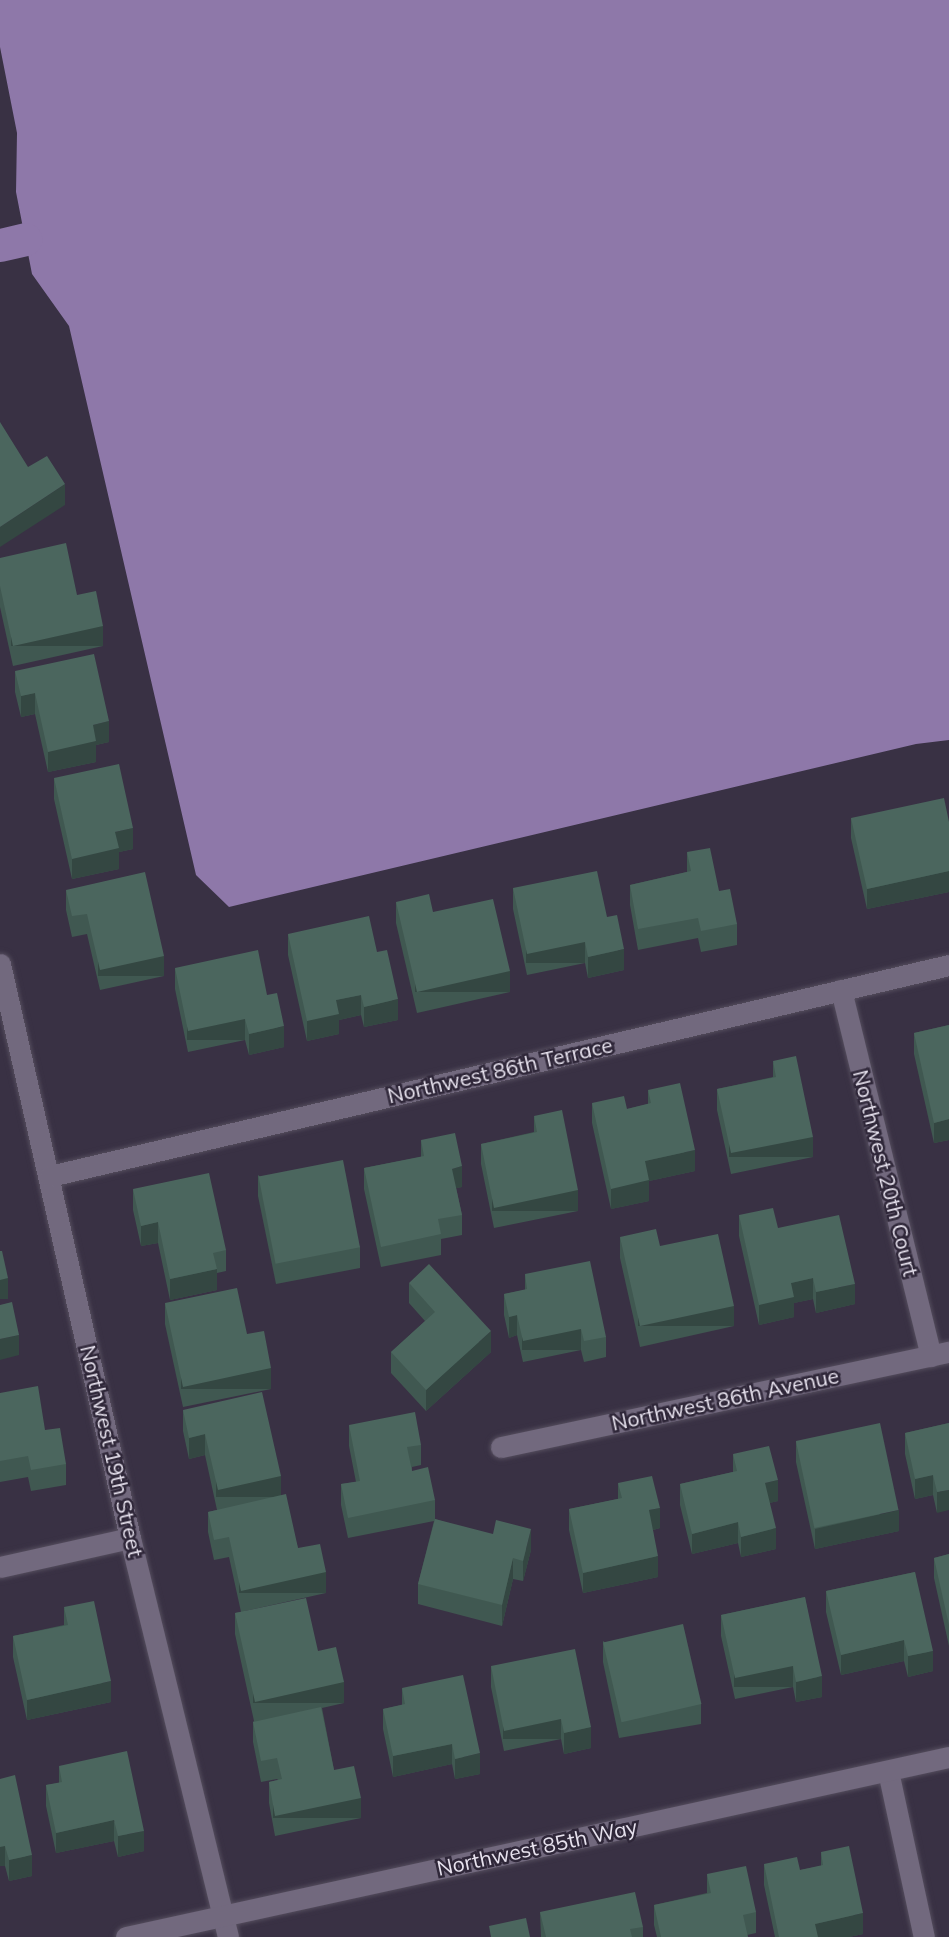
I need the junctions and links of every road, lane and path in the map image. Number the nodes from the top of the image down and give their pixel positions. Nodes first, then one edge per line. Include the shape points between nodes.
1 (0, 964) edge
2 (949, 965) edge
3 (841, 990) junction
4 (50, 1176) junction
5 (940, 1354) edge
6 (501, 1447) dead end
7 (130, 1538) junction
8 (0, 1567) edge
9 (949, 1757) edge
10 (888, 1772) junction
11 (223, 1914) junction
12 (126, 1937) edge
13 (228, 1937) edge
14 (924, 1937) edge

1 - 4 street, Northwest 19th Street
2 - 3 street, Northwest 86th Terrace
3 - 4 street, Northwest 86th Terrace
3 - 5 street, Northwest 20th Court
4 - 7 street, Northwest 19th Street
5 - 6 street, Northwest 86th Avenue
7 - 8 street
7 - 11 street, Northwest 19th Street
9 - 10 street, Northwest 85th Way
10 - 11 street, Northwest 85th Way
10 - 14 street
11 - 12 street, Northwest 85th Way
11 - 13 street, Northwest 19th Street

